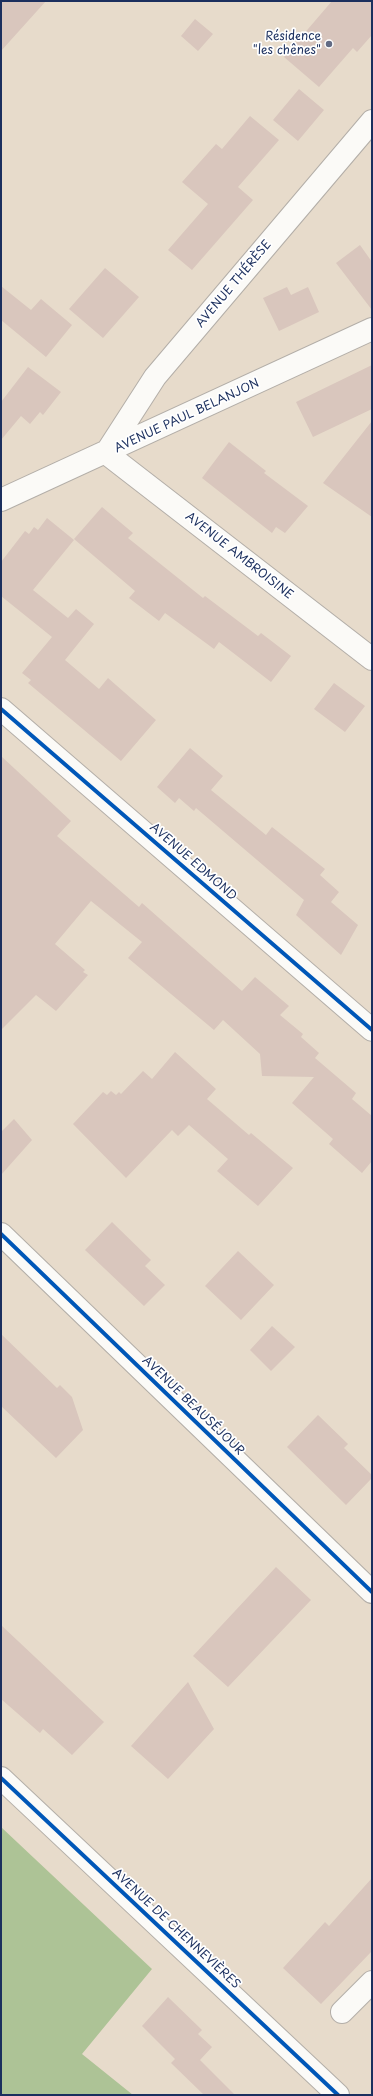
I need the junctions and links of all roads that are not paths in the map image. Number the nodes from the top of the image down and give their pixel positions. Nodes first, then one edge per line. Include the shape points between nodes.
1 (372, 121) edge
2 (372, 329) edge
3 (106, 453) junction
4 (1, 500) edge
5 (372, 659) edge
6 (1, 709) edge
7 (372, 1030) edge
8 (1, 1234) edge
9 (372, 1592) edge
10 (1, 1778) edge
11 (372, 1982) edge
12 (342, 2012) dead end
13 (338, 2095) edge

1 - 3 street, AVENUE THÉRÈSE via 155,377
2 - 3 street, AVENUE PAUL BELANJON
3 - 4 street, AVENUE PAUL BELANJON
3 - 5 street, AVENUE AMBROISINE
6 - 7 street, AVENUE EDMOND
8 - 9 street, AVENUE BEAUSÉJOUR
10 - 13 street, AVENUE DE CHENNEVIÈRES
11 - 12 street

